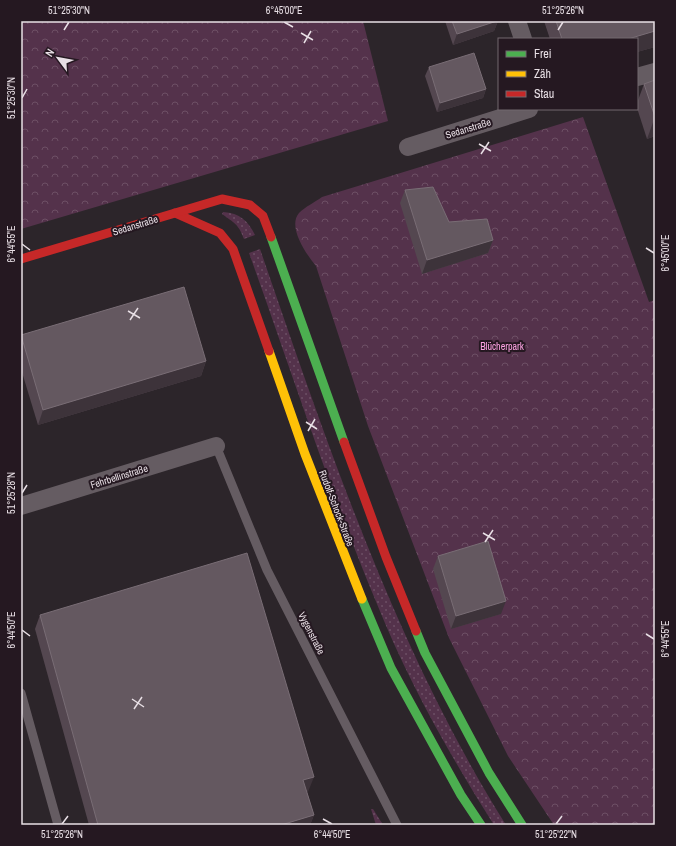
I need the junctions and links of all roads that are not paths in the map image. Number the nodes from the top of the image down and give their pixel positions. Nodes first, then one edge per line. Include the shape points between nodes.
1 (517, 21) edge
2 (523, 38) edge
3 (655, 72) edge
4 (638, 77) edge
5 (526, 110) edge
6 (408, 147) dead end
7 (175, 213) junction
8 (21, 259) edge
9 (216, 446) joint
10 (21, 506) edge
11 (21, 693) edge
12 (58, 825) edge
13 (397, 825) edge
14 (481, 825) edge
15 (522, 825) edge

1 - 2 street
3 - 4 street
5 - 6 street, Sedanstraße
7 - 8 main road, Sedanstraße
7 - 14 main road, Rudolf-Schock-Straße via 220,233 233,249 344,559 391,668 461,795
7 - 15 main road, Sedanstraße via 222,199 250,205 263,216 386,557 425,653 489,773
9 - 10 street, Fehrbellinstraße
9 - 13 lane, Vygenstraße via 267,570
11 - 12 lane

